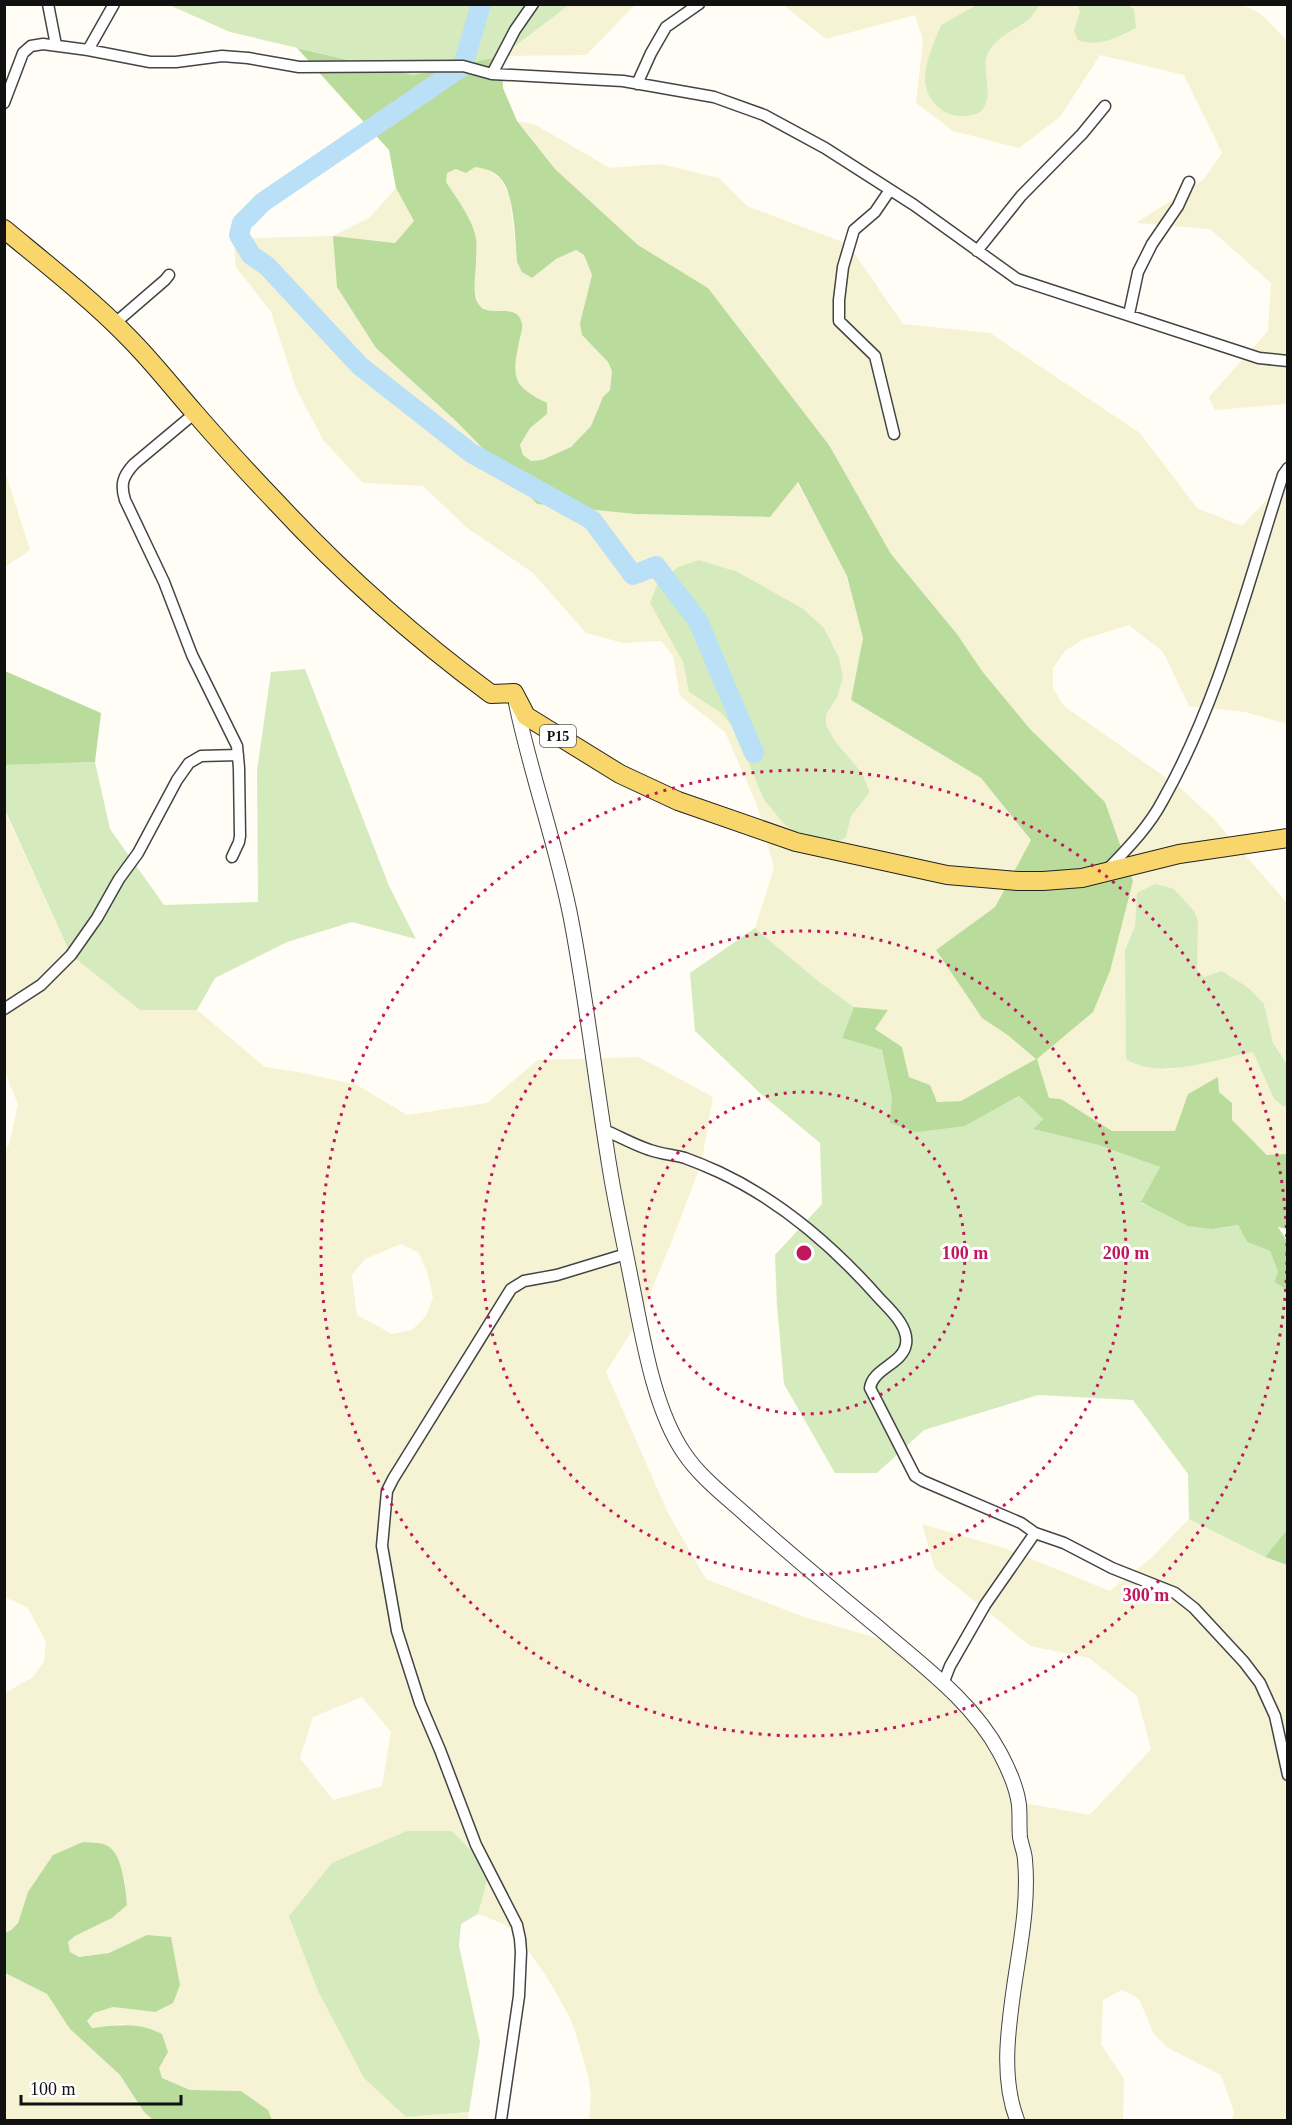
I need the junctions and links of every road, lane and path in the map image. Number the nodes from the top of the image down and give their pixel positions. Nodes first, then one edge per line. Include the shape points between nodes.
1 (48, 4) edge
2 (114, 4) edge
3 (533, 4) edge
4 (699, 4) edge
5 (56, 45) junction
6 (88, 50) junction
7 (492, 74) junction
8 (637, 84) junction
9 (4, 103) edge
10 (1105, 106) dead end
11 (1189, 182) dead end
12 (890, 190) junction
13 (4, 229) edge
14 (977, 251) junction
15 (169, 275) dead end
16 (1129, 314) junction
17 (114, 324) junction
18 (1287, 361) edge
19 (195, 413) junction
20 (894, 434) dead end
21 (1287, 468) edge
22 (514, 693) junction
23 (238, 755) junction
24 (1287, 838) edge
25 (232, 857) dead end
26 (1105, 873) junction
27 (4, 1009) edge
28 (604, 1130) junction
29 (626, 1254) junction
30 (1035, 1533) junction
31 (943, 1684) junction
32 (1287, 1775) edge
33 (501, 2121) edge
34 (1017, 2121) edge

1 - 5 street
2 - 6 street
3 - 7 street
4 - 8 street via 666,27
5 - 6 street
5 - 9 street via 31,46 23,53
6 - 7 street via 150,62 222,56 299,67 463,66
7 - 8 street
8 - 12 street via 714,97 764,115
10 - 14 street via 1021,195
11 - 16 street via 1138,272
12 - 14 street
12 - 20 street via 854,230 843,267 839,321 875,356
13 - 17 main road
14 - 16 street via 1017,279
15 - 17 street
16 - 18 street via 1258,358
17 - 19 main road
19 - 22 main road via 319,546 398,620 491,694
19 - 23 street via 134,464 122,482 122,490
21 - 26 street via 1208,709 1163,801 1142,832
22 - 26 main road, P15 via 526,716 620,774 678,801 796,842 972,878 1043,881
22 - 28 street via 526,752 561,871 587,1008
23 - 25 street via 240,836
23 - 27 street via 201,756 189,763 138,853 71,955 41,985
24 - 26 main road, P15 via 1179,854
28 - 29 street
28 - 30 street via 650,1150 686,1158 720,1172 797,1221 849,1264 904,1329 903,1350 872,1380 870,1388 915,1476 1021,1523
29 - 31 street via 658,1392 669,1426 685,1456 784,1549
29 - 33 street via 524,1281 511,1289 405,1457 386,1502 382,1546 397,1631 411,1678 476,1845 517,1924 520,1939 519,1996
30 - 31 street via 985,1605
30 - 32 street via 1175,1593 1194,1608 1260,1683 1275,1716
31 - 34 street via 962,1702 1000,1754 1018,1802 1026,1859 1025,1892 1007,2062

